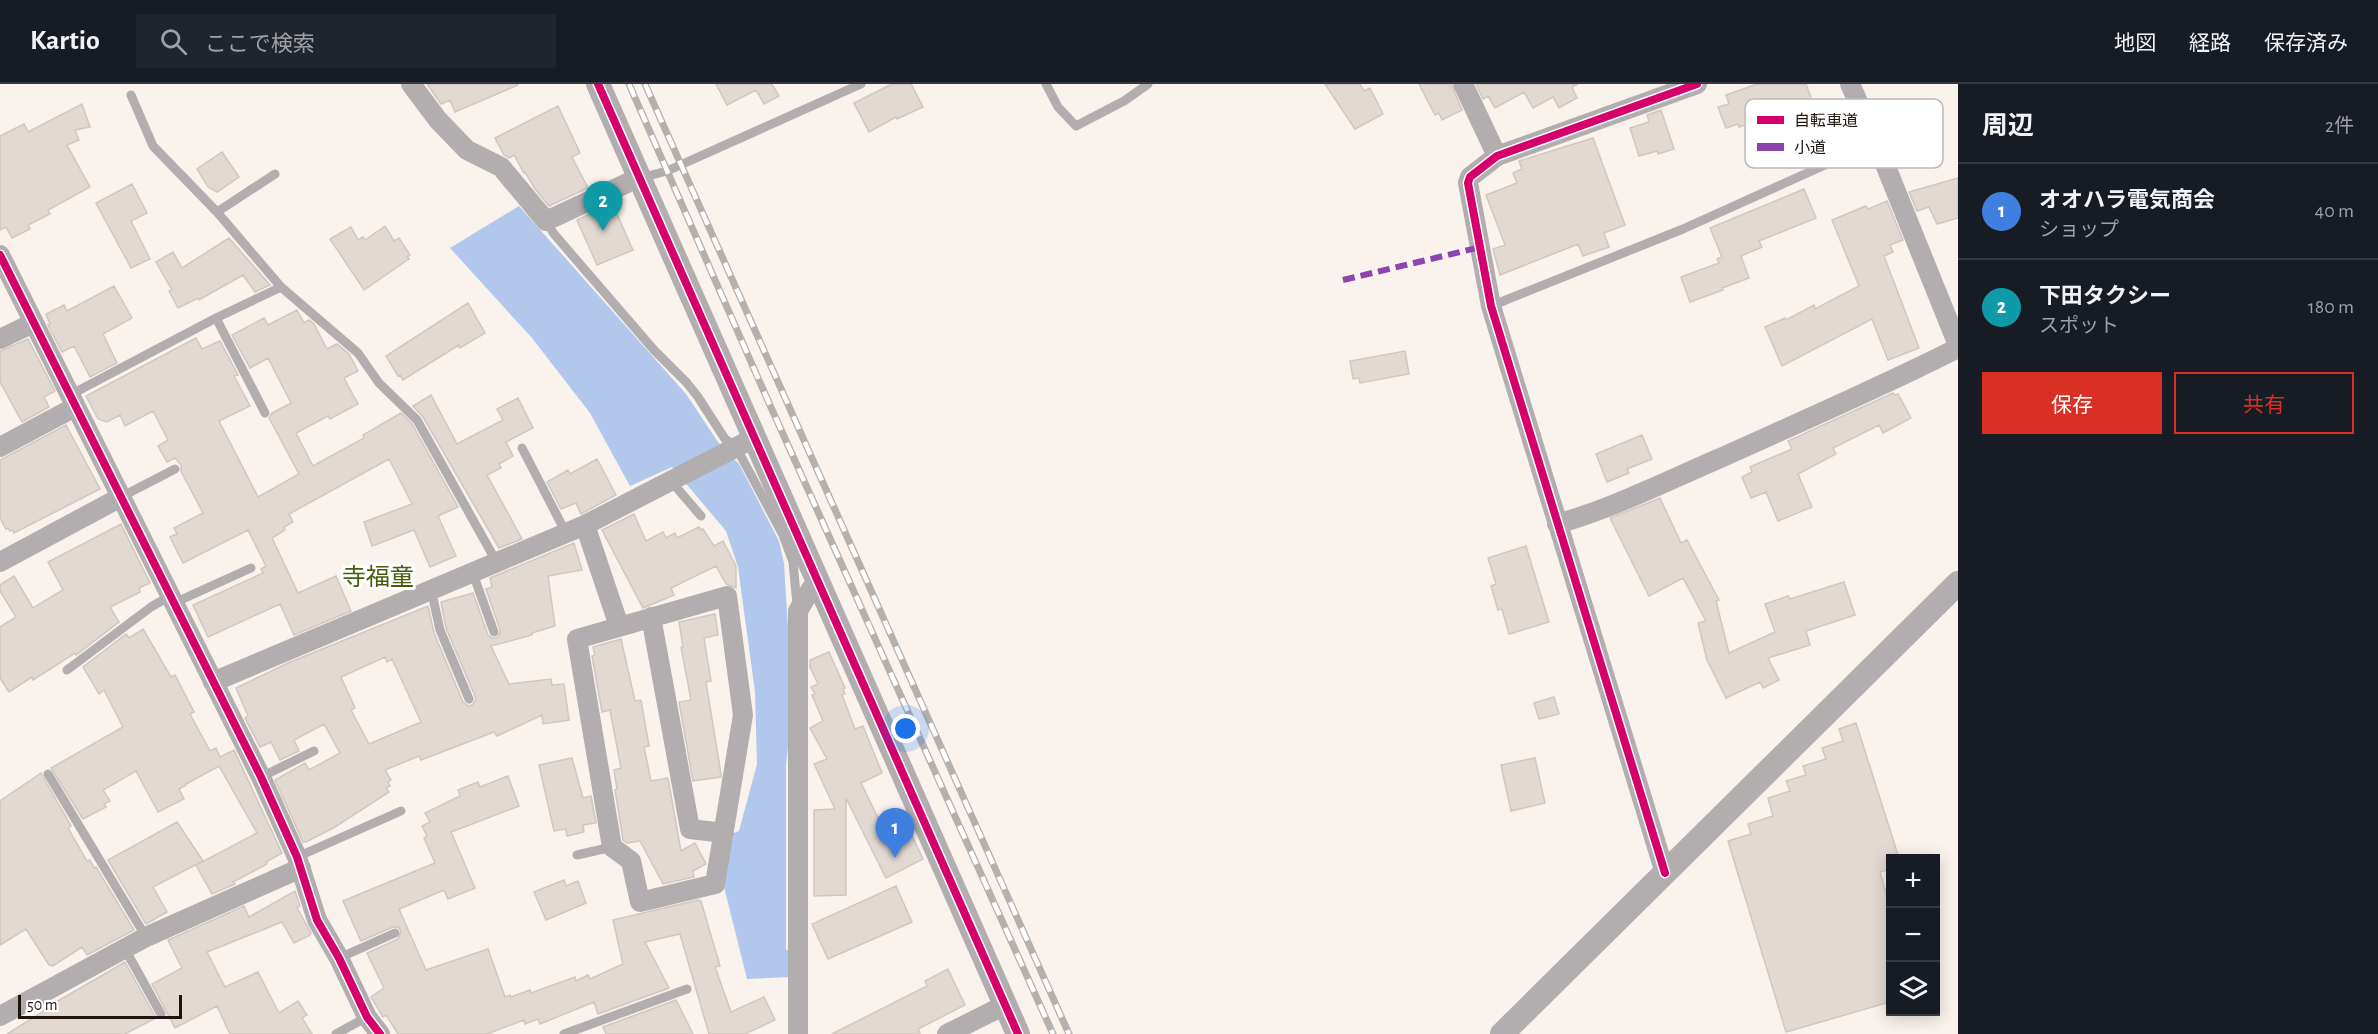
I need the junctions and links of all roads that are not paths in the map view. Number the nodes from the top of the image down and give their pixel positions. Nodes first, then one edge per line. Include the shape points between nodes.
1 (411, 84) edge
2 (598, 84) edge
3 (861, 84) edge
4 (1046, 84) edge
5 (1148, 84) edge
6 (1463, 84) edge
7 (1697, 84) edge
8 (1850, 84) edge
9 (131, 95) dead end
10 (1857, 99) edge
11 (1497, 156) junction
12 (1818, 168) edge
13 (1886, 168) edge
14 (275, 174) dead end
15 (638, 178) junction
16 (217, 212) junction
17 (546, 221) junction
18 (0, 255) edge
19 (281, 287) junction
20 (1491, 306) junction
21 (216, 318) junction
22 (33, 323) junction
23 (0, 339) edge
24 (1958, 346) edge
25 (73, 401) junction
26 (265, 413) dead end
27 (745, 443) junction
28 (0, 447) edge
29 (522, 448) dead end
30 (175, 469) dead end
31 (670, 480) junction
32 (121, 497) junction
33 (701, 516) dead end
34 (1557, 524) junction
35 (585, 525) junction
36 (566, 532) junction
37 (496, 561) junction
38 (0, 562) edge
39 (251, 568) dead end
40 (472, 571) junction
41 (819, 583) junction
42 (1958, 583) edge
43 (430, 589) junction
44 (172, 600) junction
45 (798, 611) junction
46 (651, 617) junction
47 (619, 626) junction
48 (494, 633) dead end
49 (67, 670) dead end
50 (213, 682) junction
51 (469, 699) dead end
52 (314, 751) dead end
53 (48, 774) dead end
54 (261, 777) junction
55 (401, 811) dead end
56 (724, 833) junction
57 (612, 847) junction
58 (577, 855) dead end
59 (299, 862) junction
60 (1665, 873) junction
61 (395, 933) dead end
62 (146, 937) junction
63 (125, 949) junction
64 (339, 958) junction
65 (687, 989) dead end
66 (1005, 1005) junction
67 (161, 1014) dead end
68 (0, 1016) edge
69 (367, 1017) junction
70 (336, 1034) edge
71 (380, 1034) edge
72 (564, 1034) edge
73 (798, 1034) edge
74 (947, 1034) edge
75 (1018, 1034) edge
76 (1502, 1034) edge

1 - 17 street via 467,150 501,167
2 - 15 street
3 - 15 lane via 667,171
4 - 5 lane via 1058,107 1076,126
6 - 11 street
7 - 11 street
8 - 10 street
9 - 16 lane via 153,146
11 - 20 street via 1470,177 1468,183
12 - 20 lane via 1673,233
13 - 24 street
14 - 16 lane
15 - 17 street
15 - 27 street
16 - 19 lane
17 - 27 lane via 654,350 687,383 725,439
18 - 22 street
19 - 21 lane
19 - 37 lane via 358,353 379,383 417,420
20 - 34 street
21 - 25 lane
21 - 26 lane
22 - 23 street
22 - 25 street
24 - 34 street via 1889,382 1692,470 1592,514
25 - 28 street
25 - 32 street
27 - 31 street
27 - 41 street
27 - 45 lane via 793,562
29 - 36 lane
30 - 32 lane
31 - 33 lane
31 - 35 street
32 - 38 street
32 - 44 street
34 - 60 street
35 - 36 street
35 - 47 street
36 - 37 street
37 - 40 street
39 - 44 lane
40 - 43 street
40 - 48 lane
41 - 45 street
41 - 66 street
42 - 60 street
43 - 50 street
43 - 51 lane via 440,630
44 - 49 lane via 151,607
44 - 50 street
45 - 73 street
46 - 47 street
46 - 56 street via 690,829
46 - 56 street via 727,596 743,715
47 - 57 street via 577,639
50 - 54 street
52 - 54 lane
53 - 62 lane
54 - 59 street
55 - 59 lane
56 - 57 street via 715,884 640,902 632,861
57 - 58 lane
59 - 62 street
59 - 64 street via 317,920
60 - 76 street
61 - 64 lane
62 - 63 street
63 - 67 lane
63 - 68 street
64 - 69 street
65 - 72 lane
66 - 74 street
66 - 75 street
69 - 70 lane
69 - 71 street

